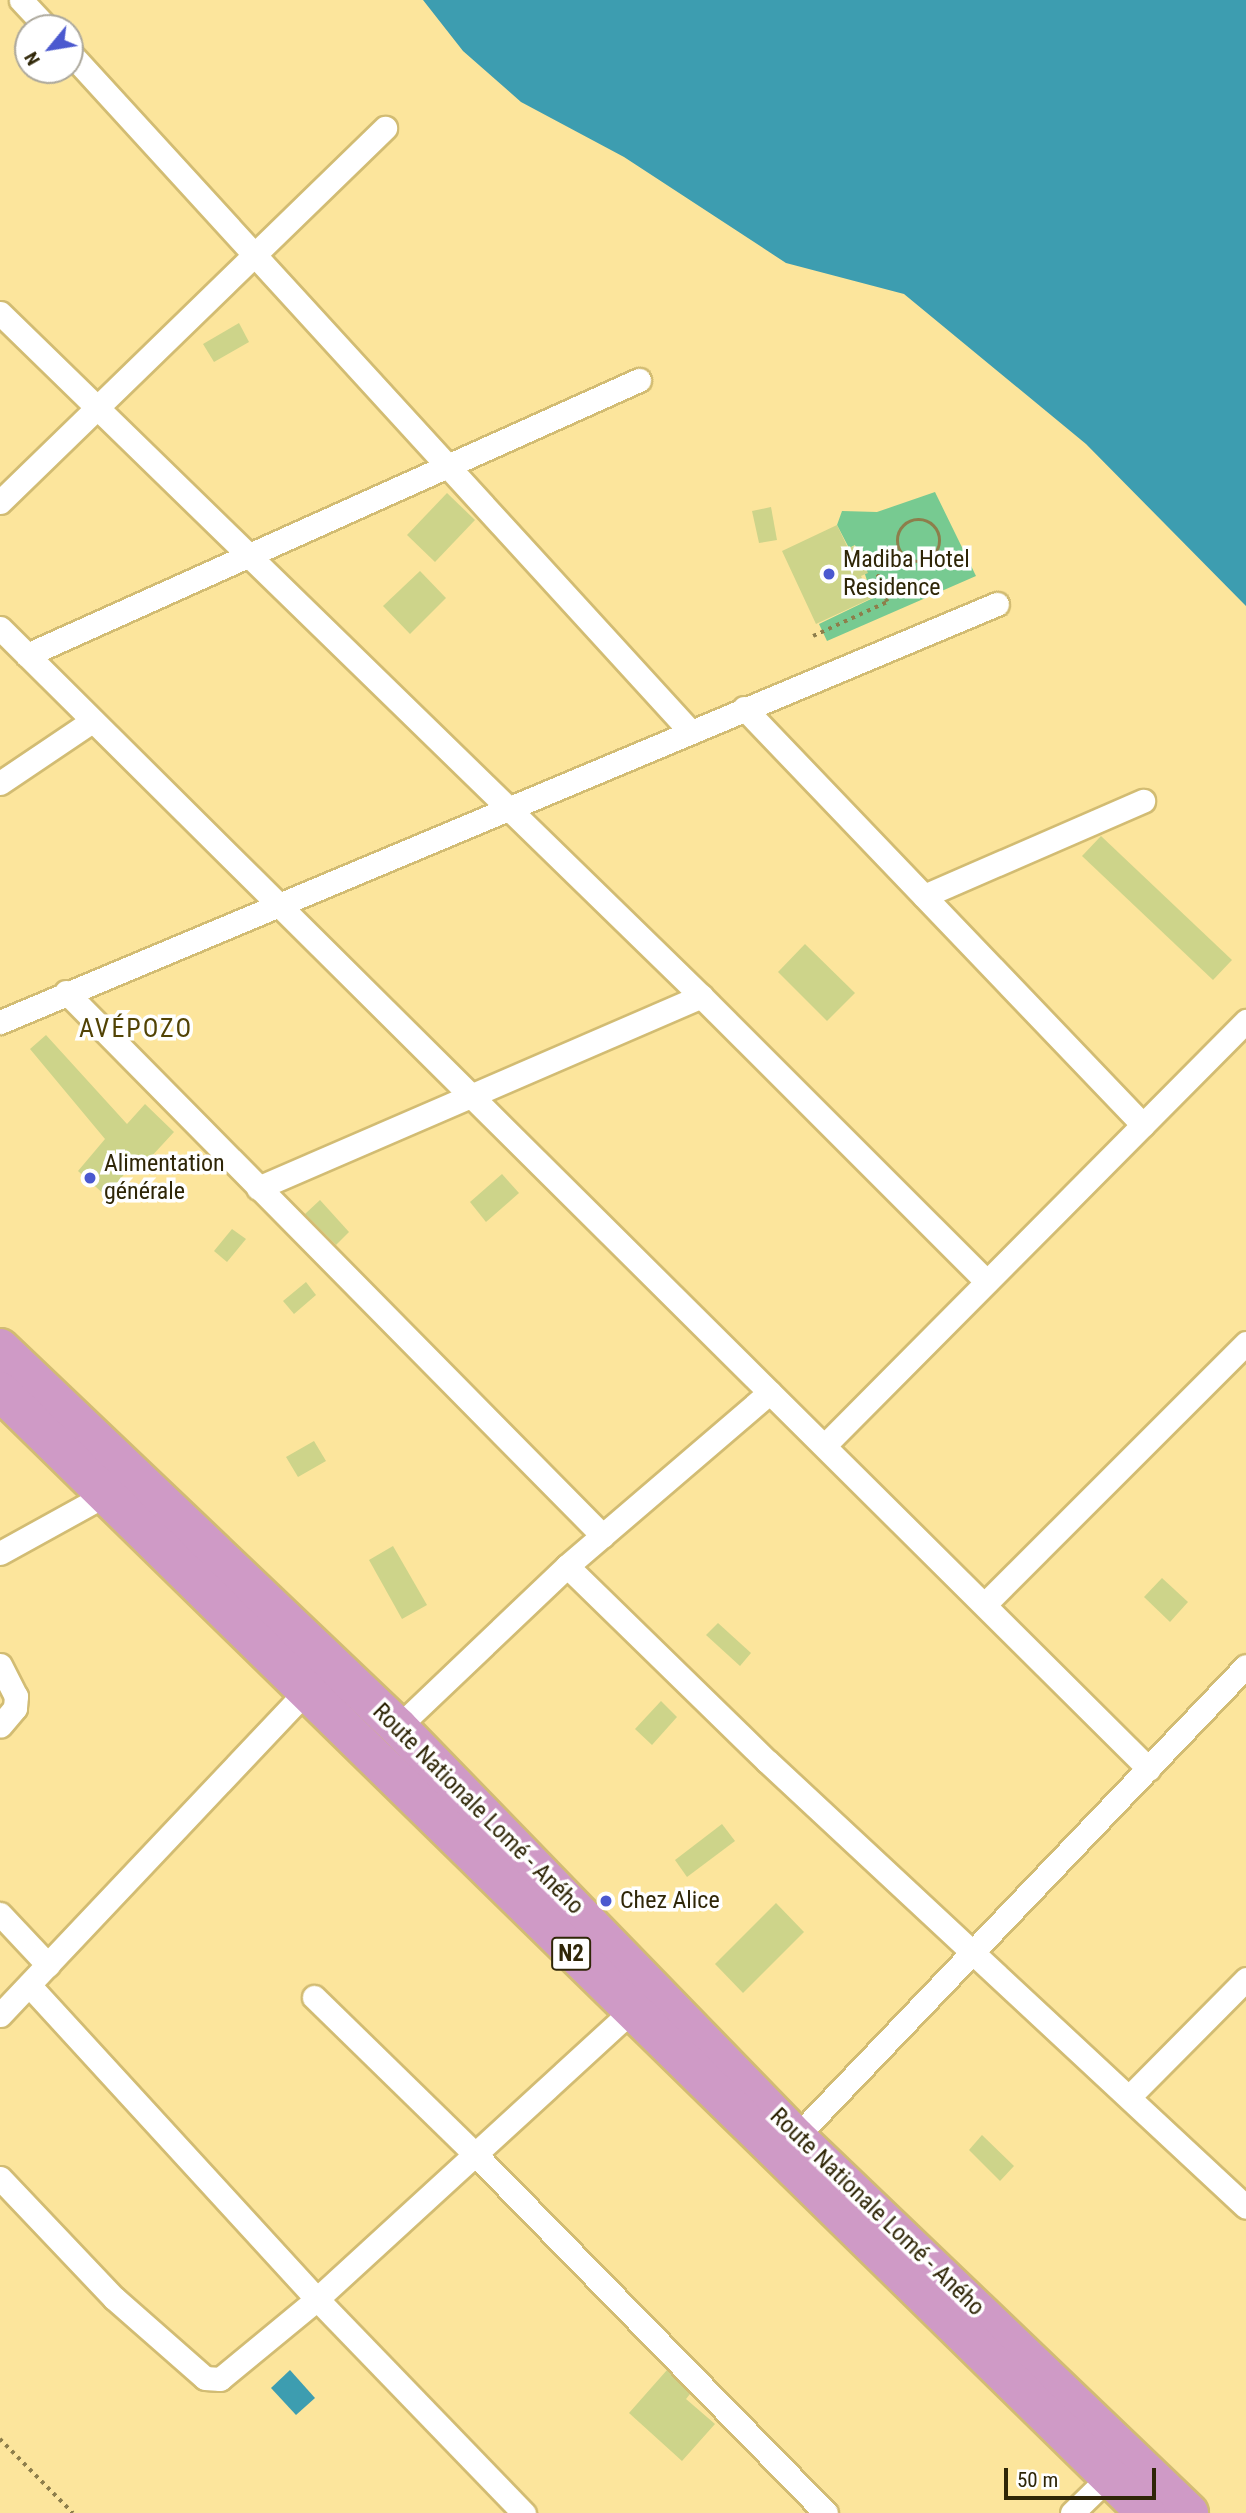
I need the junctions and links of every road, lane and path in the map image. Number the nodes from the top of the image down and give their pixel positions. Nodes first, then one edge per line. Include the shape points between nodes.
1 (22, 0) edge
2 (34, 14) edge
3 (84, 68) edge
4 (385, 128) dead end
5 (254, 254) junction
6 (0, 313) edge
7 (639, 380) dead end
8 (94, 407) junction
9 (446, 464) junction
10 (0, 502) edge
11 (899, 548) junction
12 (249, 554) junction
13 (871, 556) junction
14 (861, 560) dead end
15 (997, 604) dead end
16 (0, 628) edge
17 (813, 636) dead end
18 (27, 655) junction
19 (744, 708) junction
20 (92, 721) junction
21 (690, 731) junction
22 (0, 783) edge
23 (1143, 801) dead end
24 (507, 809) junction
25 (924, 896) junction
26 (277, 906) junction
27 (65, 992) junction
28 (701, 996) junction
29 (1246, 1021) edge
30 (0, 1022) edge
31 (474, 1096) junction
32 (1143, 1125) junction
33 (258, 1188) junction
34 (987, 1282) junction
35 (1246, 1343) edge
36 (0, 1348) edge
37 (0, 1391) edge
38 (770, 1392) junction
39 (825, 1445) junction
40 (105, 1495) junction
41 (603, 1536) junction
42 (0, 1553) edge
43 (567, 1566) junction
44 (985, 1604) junction
45 (0, 1665) edge
46 (1246, 1666) edge
47 (305, 1692) junction
48 (0, 1726) edge
49 (398, 1727) junction
50 (1149, 1769) junction
51 (0, 1914) edge
52 (974, 1952) junction
53 (48, 1965) junction
54 (1246, 1979) edge
55 (29, 1985) junction
56 (314, 1997) dead end
57 (630, 2012) junction
58 (0, 2015) edge
59 (1130, 2096) junction
60 (796, 2137) junction
61 (475, 2154) junction
62 (0, 2178) edge
63 (1246, 2207) edge
64 (317, 2299) junction
65 (0, 2439) edge
66 (1109, 2477) junction
67 (74, 2513) edge
68 (524, 2513) edge
69 (826, 2513) edge
70 (1072, 2513) edge
71 (1146, 2513) edge
72 (1189, 2513) edge

1 - 2 street
3 - 5 street
4 - 5 street
5 - 8 street
5 - 9 street
6 - 8 street
7 - 9 street
8 - 10 street
8 - 12 street
9 - 12 street
9 - 21 street
11 - 11 path via 913,562 927,561 938,553 939,533 929,522 915,520 903,527
11 - 13 path
12 - 18 street
12 - 24 street
13 - 14 path
13 - 17 path via 887,602
15 - 19 street
16 - 18 street
18 - 20 street
19 - 21 street
19 - 25 street
20 - 22 street
20 - 26 street
21 - 24 street
23 - 25 street
24 - 26 street
24 - 28 street
25 - 32 street
26 - 27 street
26 - 31 street
27 - 30 street
27 - 33 street
28 - 31 street
28 - 34 street
29 - 32 street
31 - 33 street
31 - 38 street
32 - 34 street
33 - 41 street
34 - 39 street
35 - 44 street
36 - 49 highway, Route Nationale Lomé - Aného / N2
37 - 40 highway, Route Nationale Lomé - Aného / N2
38 - 39 street
38 - 41 street
39 - 44 street
40 - 42 street
40 - 47 highway, Route Nationale Lomé - Aného / N2
41 - 43 street
43 - 49 street
43 - 52 street
44 - 50 street
45 - 48 street via 16,1696 15,1708
46 - 50 street
47 - 53 street
47 - 57 highway, Route Nationale Lomé - Aného / N2
49 - 60 highway, Route Nationale Lomé - Aného / N2
50 - 52 street
51 - 53 street
52 - 59 street
52 - 60 street
53 - 55 street
54 - 59 street
55 - 58 street
55 - 64 street
56 - 61 street
57 - 61 street
57 - 66 highway, Route Nationale Lomé - Aného / N2
59 - 63 street
60 - 72 highway, Route Nationale Lomé - Aného / N2
61 - 64 street
61 - 69 street
62 - 64 street via 78,2263 205,2378 220,2379 234,2372
64 - 68 street
65 - 67 path
66 - 70 street
66 - 71 highway, Route Nationale Lomé - Aného / N2

